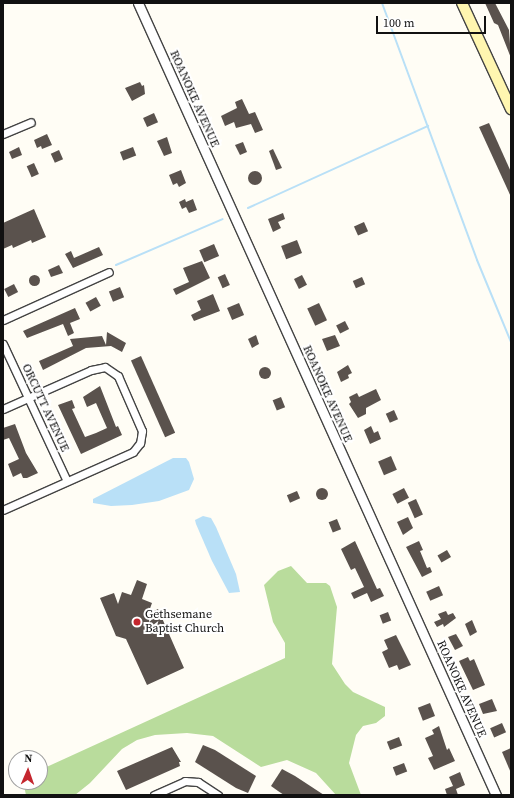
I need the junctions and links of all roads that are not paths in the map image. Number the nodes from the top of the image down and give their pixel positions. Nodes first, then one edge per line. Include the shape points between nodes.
1 (138, 3) edge
2 (462, 3) edge
3 (511, 109) edge
4 (31, 122) dead end
5 (3, 134) edge
6 (109, 272) dead end
7 (3, 320) edge
8 (3, 344) edge
9 (28, 398) junction
10 (3, 409) edge
11 (67, 481) junction
12 (3, 510) edge
13 (154, 795) edge
14 (218, 795) edge
15 (496, 795) edge

1 - 15 street, ROANOKE AVENUE
2 - 3 main road
4 - 5 street
6 - 7 street
8 - 9 street, ORCUTT AVENUE
9 - 10 street
9 - 11 street, ORCUTT AVENUE
9 - 11 street via 100,367 115,372 124,390 142,431 138,448
11 - 12 street
13 - 14 street via 185,781 198,782

